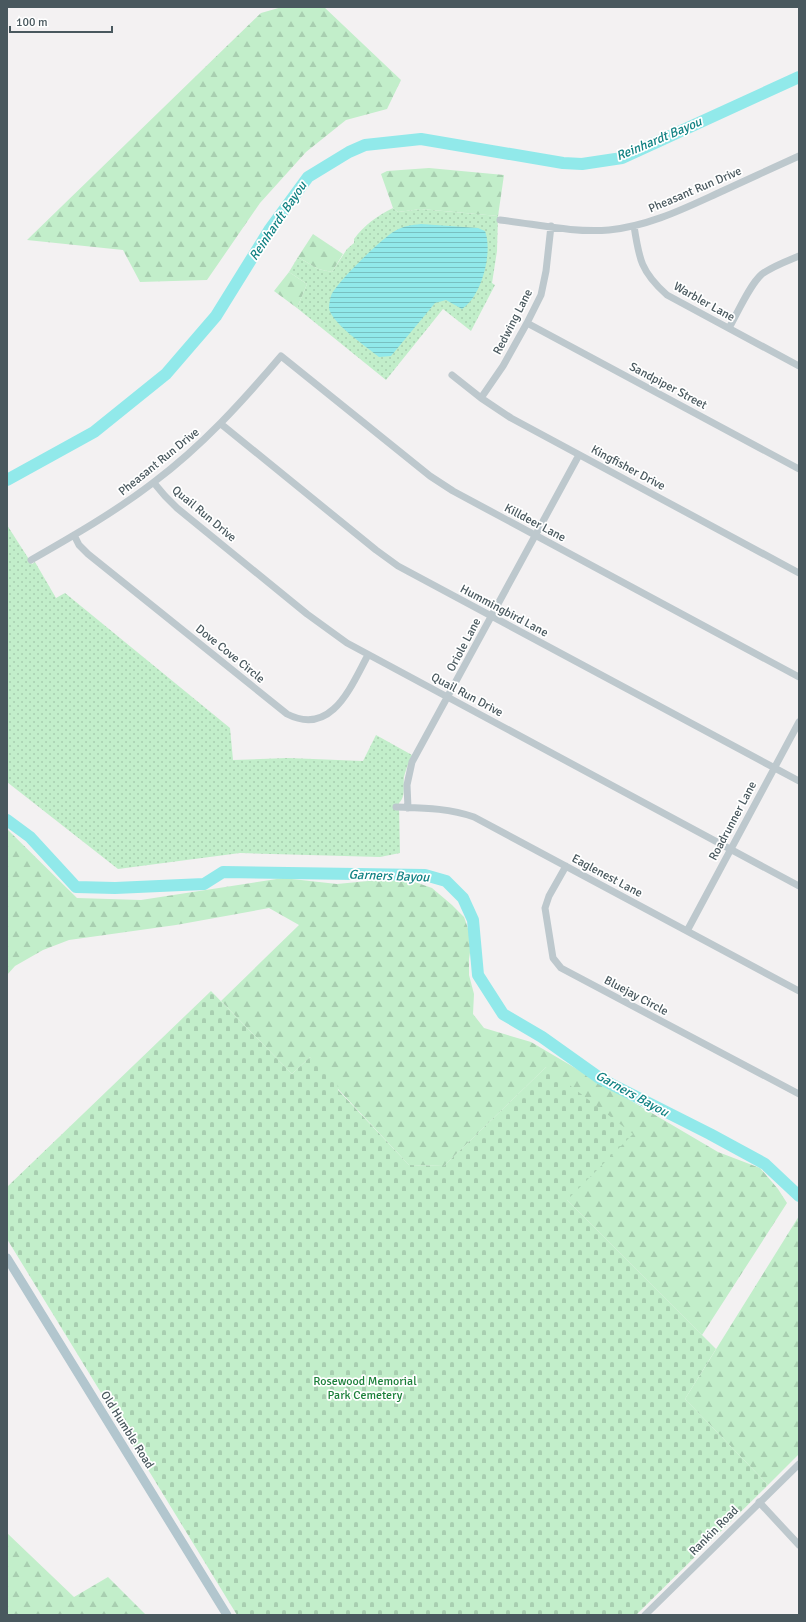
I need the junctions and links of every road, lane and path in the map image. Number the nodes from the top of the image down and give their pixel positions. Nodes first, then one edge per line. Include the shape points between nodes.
1 (799, 156) edge
2 (500, 220) dead end
3 (551, 226) junction
4 (634, 226) junction
5 (799, 256) edge
6 (527, 323) junction
7 (729, 328) junction
8 (281, 356) joint
9 (799, 366) edge
10 (452, 375) dead end
11 (481, 398) junction
12 (221, 424) junction
13 (579, 455) junction
14 (799, 469) edge
15 (154, 483) junction
16 (535, 535) junction
17 (74, 536) junction
18 (30, 560) dead end
19 (799, 573) edge
20 (492, 617) junction
21 (368, 655) junction
22 (799, 677) edge
23 (448, 698) junction
24 (799, 722) edge
25 (774, 768) junction
26 (799, 781) edge
27 (396, 808) dead end
28 (408, 808) junction
29 (731, 850) junction
30 (566, 866) junction
31 (799, 886) edge
32 (687, 931) junction
33 (799, 991) edge
34 (799, 1094) edge
35 (7, 1258) edge
36 (799, 1464) edge
37 (759, 1502) junction
38 (799, 1545) edge
39 (227, 1615) edge
40 (644, 1615) edge

1 - 4 street, Pheasant Run Drive via 683,209
2 - 3 street, Pheasant Run Drive
3 - 4 street, Pheasant Run Drive via 609,230
3 - 6 street, Redwing Lane via 541,295
4 - 7 street, Warbler Lane via 638,254 654,284 667,295
5 - 7 street via 761,275
6 - 11 street, Redwing Lane via 504,366
6 - 14 street, Sandpiper Street
7 - 9 street, Warbler Lane
8 - 12 street, Pheasant Run Drive
8 - 16 street, Killdeer Lane via 430,476
10 - 11 street, Kingfisher Drive
11 - 13 street, Kingfisher Drive via 511,418
12 - 15 street, Pheasant Run Drive
12 - 20 street, Hummingbird Lane via 398,566
13 - 16 street, Oriole Lane
13 - 19 street, Kingfisher Drive
15 - 17 street, Pheasant Run Drive
15 - 21 street, Quail Run Drive via 177,508 307,614
16 - 20 street, Oriole Lane
16 - 22 street, Killdeer Lane
17 - 18 street, Pheasant Run Drive
17 - 21 street, Dove Cove Circle via 88,554 294,718 311,720 334,710
20 - 23 street, Oriole Lane
20 - 25 street, Hummingbird Lane
21 - 23 street, Quail Run Drive
23 - 28 street, Oriole Lane via 412,762 407,785
23 - 29 street, Quail Run Drive
24 - 25 street, Roadrunner Lane
25 - 26 street, Hummingbird Lane
25 - 29 street, Roadrunner Lane
27 - 28 street, Eaglenest Lane
28 - 30 street, Eaglenest Lane via 442,809 474,817
29 - 31 street, Quail Run Drive
29 - 32 street, Roadrunner Lane
30 - 32 street, Eaglenest Lane
30 - 34 street, Bluejay Circle via 545,908 553,958 561,968
32 - 33 street, Eaglenest Lane
35 - 39 main road, Old Humble Road
36 - 37 street, Rankin Road
37 - 38 street
37 - 40 street, Rankin Road

